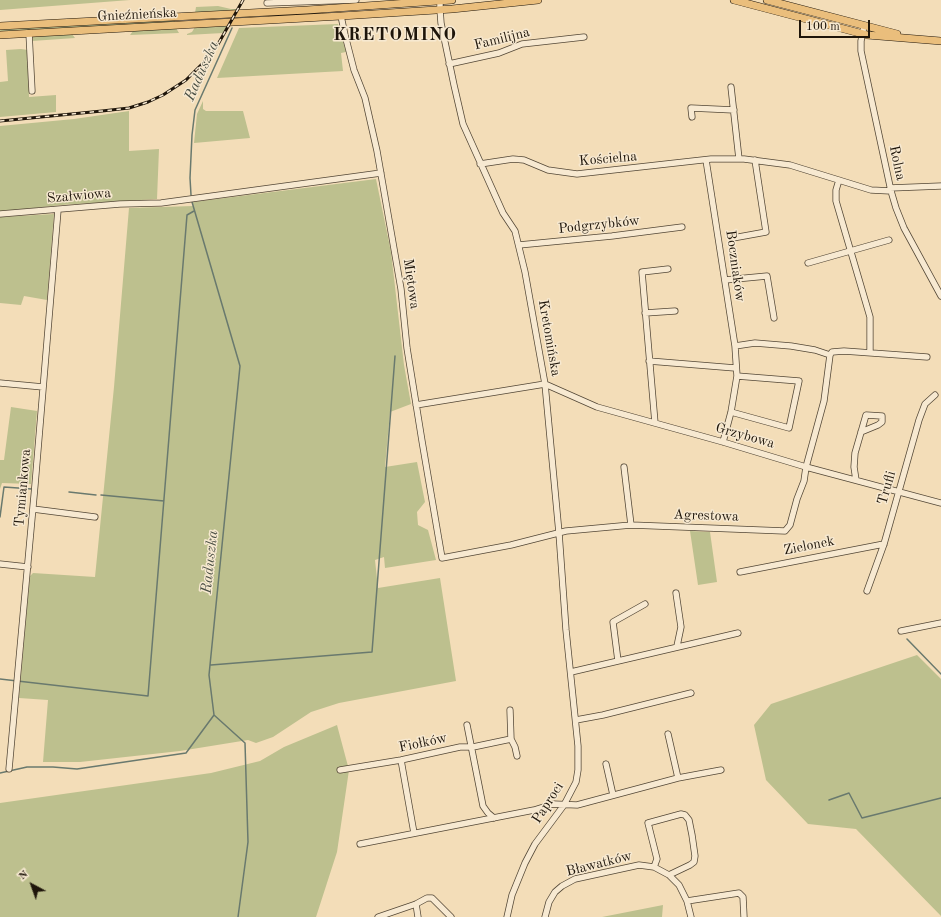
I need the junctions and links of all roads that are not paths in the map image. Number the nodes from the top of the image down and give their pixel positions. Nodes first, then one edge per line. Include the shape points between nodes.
1 (356, 0) edge
2 (440, 0) edge
3 (452, 0) edge
4 (538, 0) edge
5 (734, 0) edge
6 (767, 0) edge
7 (268, 2) edge
8 (440, 10) junction
9 (266, 12) junction
10 (341, 16) junction
11 (0, 26) edge
12 (864, 26) junction
13 (29, 34) junction
14 (862, 34) junction
15 (0, 35) edge
16 (584, 37) dead end
17 (932, 40) junction
18 (941, 40) edge
19 (450, 64) junction
20 (731, 86) dead end
21 (32, 91) dead end
22 (734, 110) junction
23 (692, 117) dead end
24 (740, 159) junction
25 (706, 160) junction
26 (755, 160) junction
27 (480, 164) junction
28 (381, 173) junction
29 (839, 180) junction
30 (941, 186) edge
31 (891, 190) junction
32 (58, 210) junction
33 (0, 214) edge
34 (682, 227) dead end
35 (733, 238) dead end
36 (889, 240) dead end
37 (519, 245) junction
38 (850, 252) junction
39 (808, 263) dead end
40 (668, 269) dead end
41 (725, 280) junction
42 (941, 296) edge
43 (675, 311) dead end
44 (645, 313) junction
45 (774, 318) dead end
46 (735, 346) junction
47 (870, 353) junction
48 (831, 354) junction
49 (927, 357) dead end
50 (649, 361) junction
51 (736, 368) junction
52 (737, 376) junction
53 (0, 383) edge
54 (545, 384) junction
55 (43, 387) junction
56 (935, 395) dead end
57 (416, 405) junction
58 (732, 412) junction
59 (655, 423) junction
60 (861, 432) dead end
61 (723, 442) junction
62 (624, 466) dead end
63 (806, 467) junction
64 (856, 480) junction
65 (898, 493) junction
66 (941, 503) edge
67 (33, 509) junction
68 (95, 518) dead end
69 (630, 525) junction
70 (559, 533) junction
71 (884, 544) junction
72 (442, 558) joint
73 (0, 564) edge
74 (28, 567) junction
75 (740, 572) dead end
76 (867, 591) dead end
77 (676, 593) dead end
78 (645, 604) dead end
79 (941, 623) edge
80 (901, 631) dead end
81 (738, 633) dead end
82 (677, 646) junction
83 (618, 661) junction
84 (571, 672) junction
85 (691, 693) dead end
86 (574, 694) joint
87 (510, 710) dead end
88 (576, 720) junction
89 (467, 725) dead end
90 (668, 734) dead end
91 (511, 738) junction
92 (473, 747) junction
93 (517, 756) dead end
94 (401, 760) junction
95 (606, 764) dead end
96 (9, 769) dead end
97 (340, 770) dead end
98 (721, 770) dead end
99 (678, 778) junction
100 (613, 795) junction
101 (564, 805) junction
102 (494, 818) junction
103 (414, 834) junction
104 (360, 844) dead end
105 (654, 867) junction
106 (669, 874) junction
107 (687, 901) junction
108 (416, 904) junction
109 (378, 917) edge
110 (418, 917) edge
111 (451, 917) edge
112 (507, 917) edge
113 (545, 917) edge
114 (691, 917) edge
115 (744, 917) edge

1 - 7 street
2 - 3 main road, Gnieźnieńska
2 - 8 street, Kretomińska
2 - 9 main road, Gnieźnieńska
4 - 8 main road, Gnieźnieńska
5 - 14 main road
6 - 12 main road
7 - 9 street
8 - 10 main road, Gnieźnieńska
8 - 19 street, Kretomińska
9 - 11 main road, Gnieźnieńska
10 - 13 main road, Gnieźnieńska
10 - 28 street, Miętowa via 354,70 365,98
12 - 14 street, Rolna
12 - 17 main road
13 - 15 main road, Gnieźnieńska
13 - 21 street
14 - 17 main road
14 - 31 street, Rolna via 861,51
16 - 19 street, Familijna via 522,44 499,53
17 - 18 main road
19 - 27 street, Kretomińska via 463,124
20 - 22 street
22 - 23 street via 692,108
22 - 24 street
24 - 25 street, Kościelna
24 - 26 street, Kościelna
25 - 27 street, Kościelna via 577,174 548,170 524,160
25 - 41 street, Boczniaków
26 - 29 street, Kościelna via 790,165
26 - 35 street via 766,232
27 - 37 street, Kretomińska via 503,213 515,231
28 - 32 street, Szałwiowa via 161,203
28 - 57 street, Miętowa via 401,289
29 - 31 street, Kościelna via 871,190
29 - 38 street via 836,201
30 - 31 street, Kościelna
31 - 42 street, Rolna via 904,228
32 - 33 street, Szałwiowa
32 - 55 street, Tymiankowa
34 - 37 street, Podgrzybków
36 - 38 street
37 - 54 street, Kretomińska
38 - 39 street
38 - 47 street via 870,317
40 - 44 street via 642,272
41 - 45 street via 767,276
41 - 46 street, Boczniaków
43 - 44 street
44 - 50 street
46 - 48 street via 755,343 791,346
46 - 51 street, Boczniaków
47 - 48 street via 844,351
47 - 49 street
48 - 63 street via 824,401
50 - 51 street
50 - 59 street
51 - 52 street, Boczniaków
52 - 58 street, Boczniaków
52 - 58 street via 799,381 789,428
53 - 55 street
54 - 57 street
54 - 59 street, Grzybowa via 597,407
54 - 70 street, Kretomińska
55 - 67 street, Tymiankowa
56 - 65 street, Trufli via 924,404
57 - 72 street, Miętowa
58 - 61 street, Boczniaków
59 - 61 street, Grzybowa
60 - 64 street via 855,453
61 - 63 street, Grzybowa
62 - 69 street
63 - 64 street, Grzybowa
63 - 69 street, Agrestowa via 804,482 790,525 785,531
64 - 65 street, Grzybowa
65 - 66 street, Grzybowa
65 - 71 street, Trufli
67 - 68 street
67 - 74 street, Tymiankowa
69 - 70 street, Agrestowa
70 - 72 street, Agrestowa
70 - 84 street, Kretomińska
71 - 75 street, Zielonek
71 - 76 street, Trufli
73 - 74 street
74 - 96 street, Tymiankowa
77 - 82 street via 681,627
78 - 83 street via 613,622
79 - 80 street
81 - 82 street
82 - 83 street
83 - 84 street
84 - 86 street, Kretomińska
85 - 88 street via 603,716
86 - 88 street, Paproci
87 - 91 street
88 - 101 street, Paproci via 578,770 576,782
89 - 92 street
90 - 99 street
91 - 92 street, Fiołków
91 - 93 street
92 - 94 street, Fiołków via 460,747
92 - 102 street via 483,806
94 - 97 street, Fiołków
94 - 103 street
95 - 100 street
98 - 99 street
99 - 100 street
100 - 101 street via 577,805
101 - 102 street via 553,804
101 - 112 street, Paproci via 524,863
102 - 103 street
103 - 104 street
105 - 106 street, Bławatków
105 - 106 street, Bławatków via 657,859 648,822 685,815 689,820 692,835 694,862
105 - 113 street, Bławatków via 638,865 575,879 555,892
106 - 107 street, Bławatków
107 - 114 street, Bławatków
107 - 115 street via 739,893 744,897
108 - 109 street
108 - 110 street
108 - 111 street via 432,898

